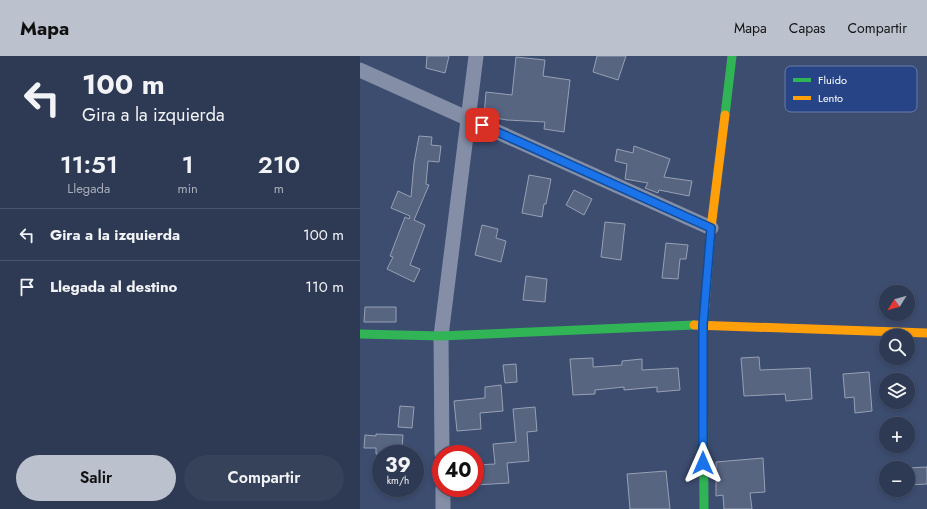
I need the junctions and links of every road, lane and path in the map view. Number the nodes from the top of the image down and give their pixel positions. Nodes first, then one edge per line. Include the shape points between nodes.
1 (476, 56) edge
2 (732, 56) edge
3 (360, 70) edge
4 (468, 118) junction
5 (711, 228) junction
6 (703, 325) junction
7 (927, 332) edge
8 (360, 334) edge
9 (441, 336) junction
10 (442, 445) edge
11 (442, 497) edge
12 (443, 509) edge
13 (704, 509) edge

1 - 4 street
2 - 5 street
3 - 4 street
4 - 5 street
4 - 9 street
5 - 6 street
6 - 7 street
6 - 9 street
6 - 13 street
8 - 9 street
9 - 10 street
11 - 12 street

